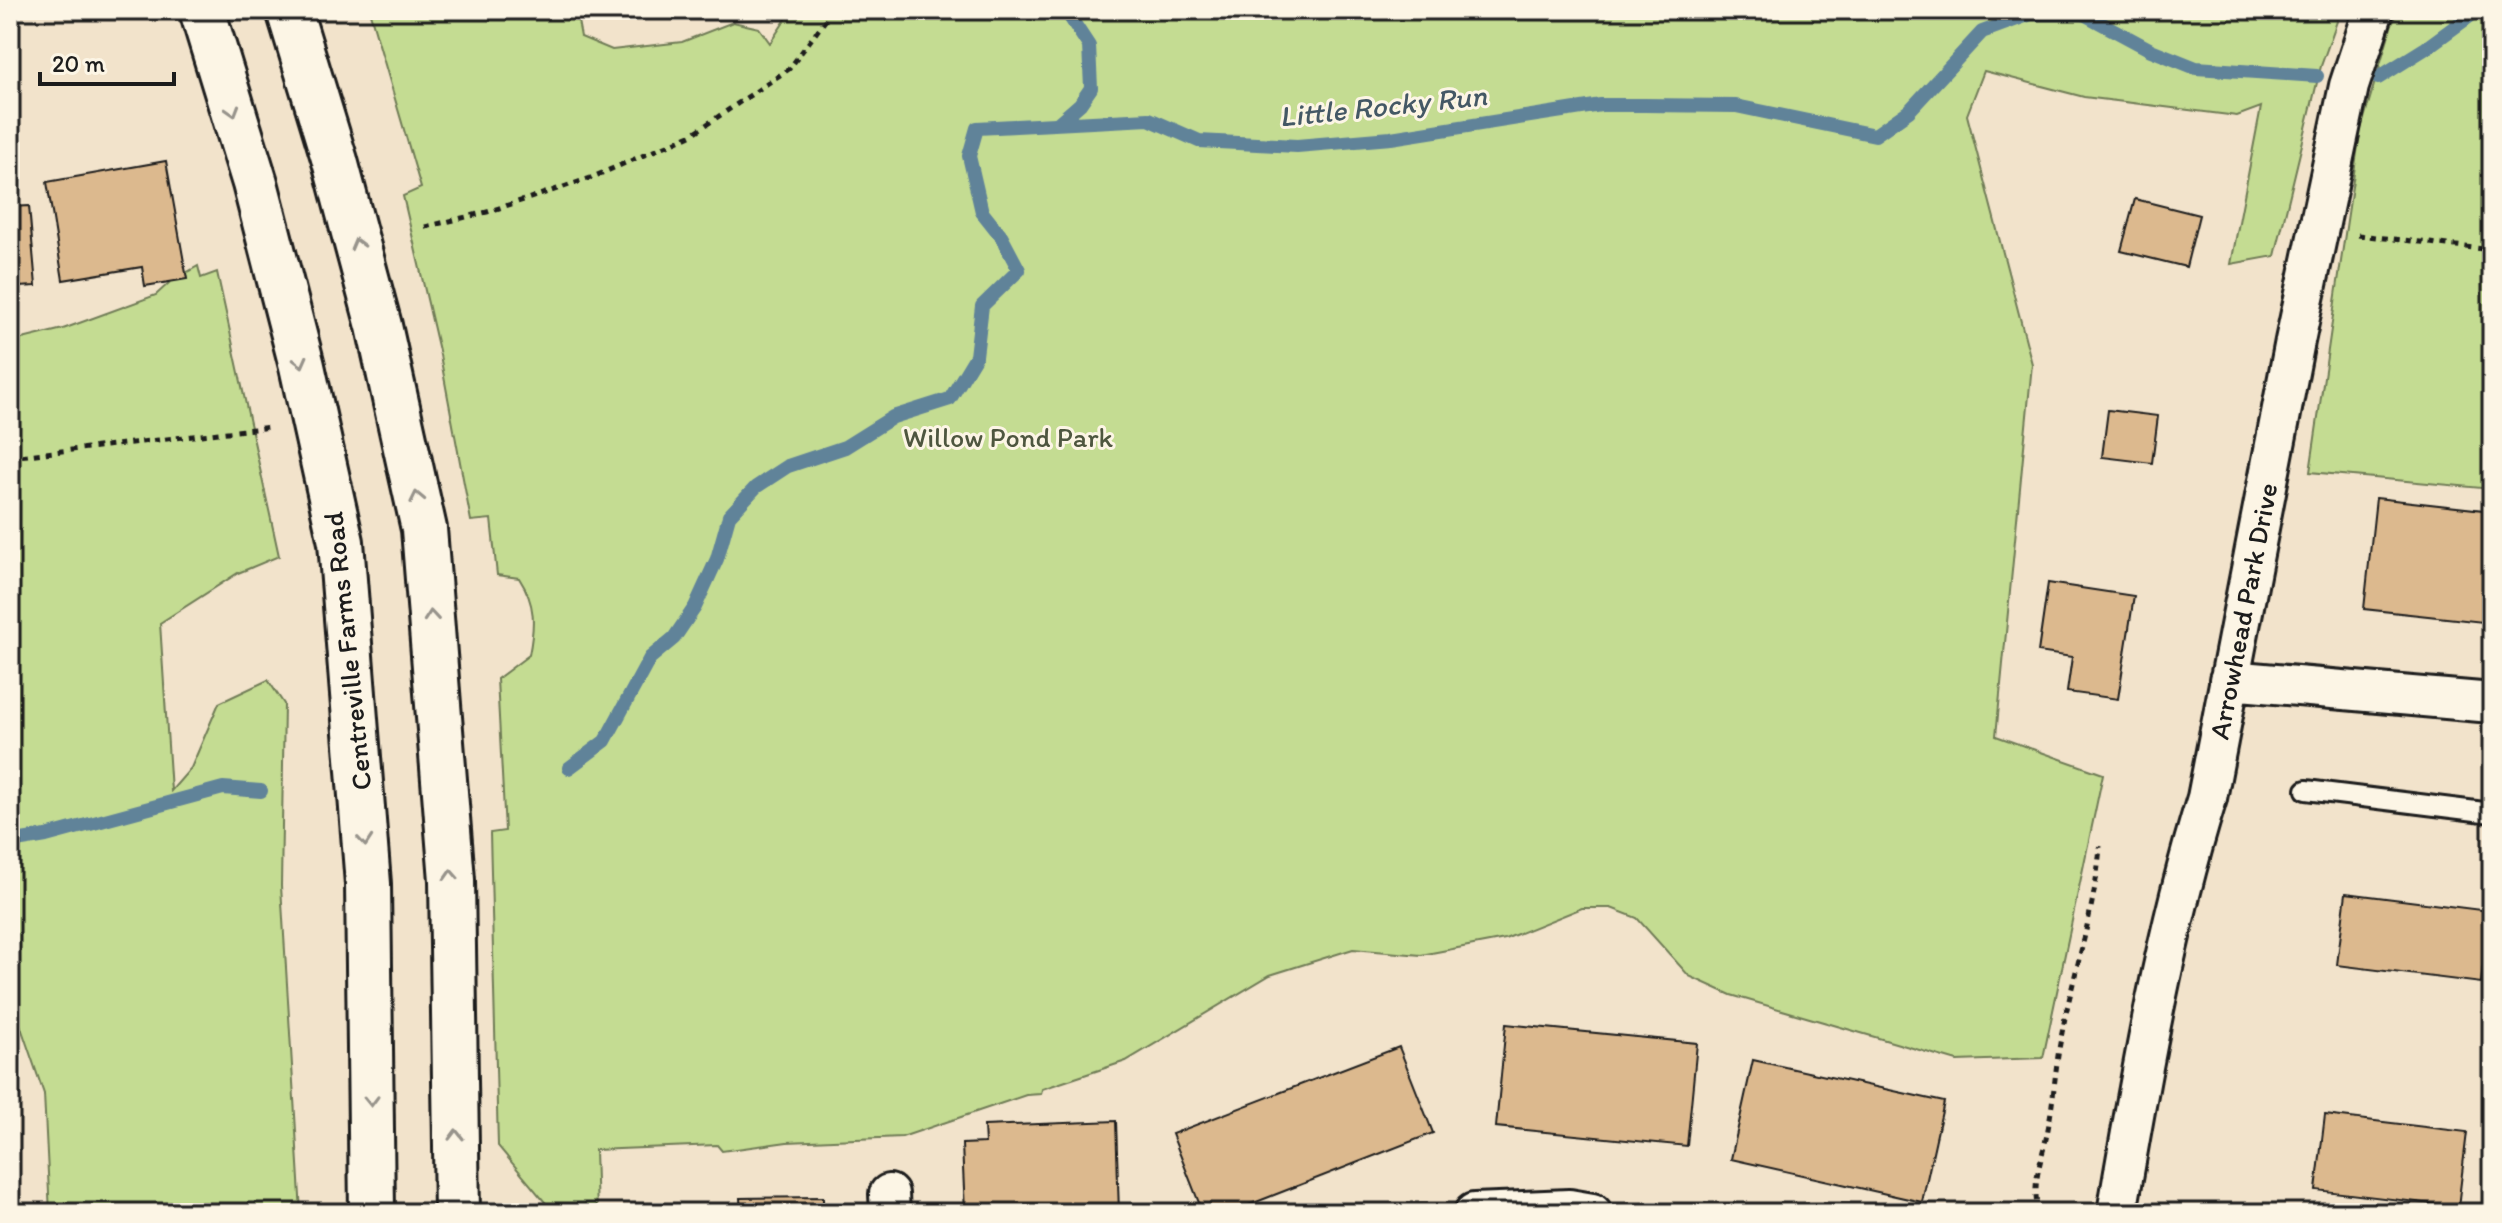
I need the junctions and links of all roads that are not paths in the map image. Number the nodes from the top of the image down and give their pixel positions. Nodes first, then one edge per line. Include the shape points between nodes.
1 (202, 10) edge
2 (289, 10) edge
3 (2374, 10) edge
4 (2229, 680) junction
5 (2492, 703) edge
6 (2306, 790) dead end
7 (2492, 813) edge
8 (372, 1213) edge
9 (457, 1213) edge
10 (1474, 1213) edge
11 (1592, 1213) edge
12 (2117, 1213) edge

1 -> 8 street, Centreville Farms Road via 259,198 341,542 368,884
9 -> 2 street via 452,880 424,529 375,311
3 - 4 street, Arrowhead Park Drive via 2349,86
4 - 5 street
4 - 12 street, Arrowhead Park Drive via 2207,798 2183,877 2149,1036
6 - 7 lane
10 - 11 street

